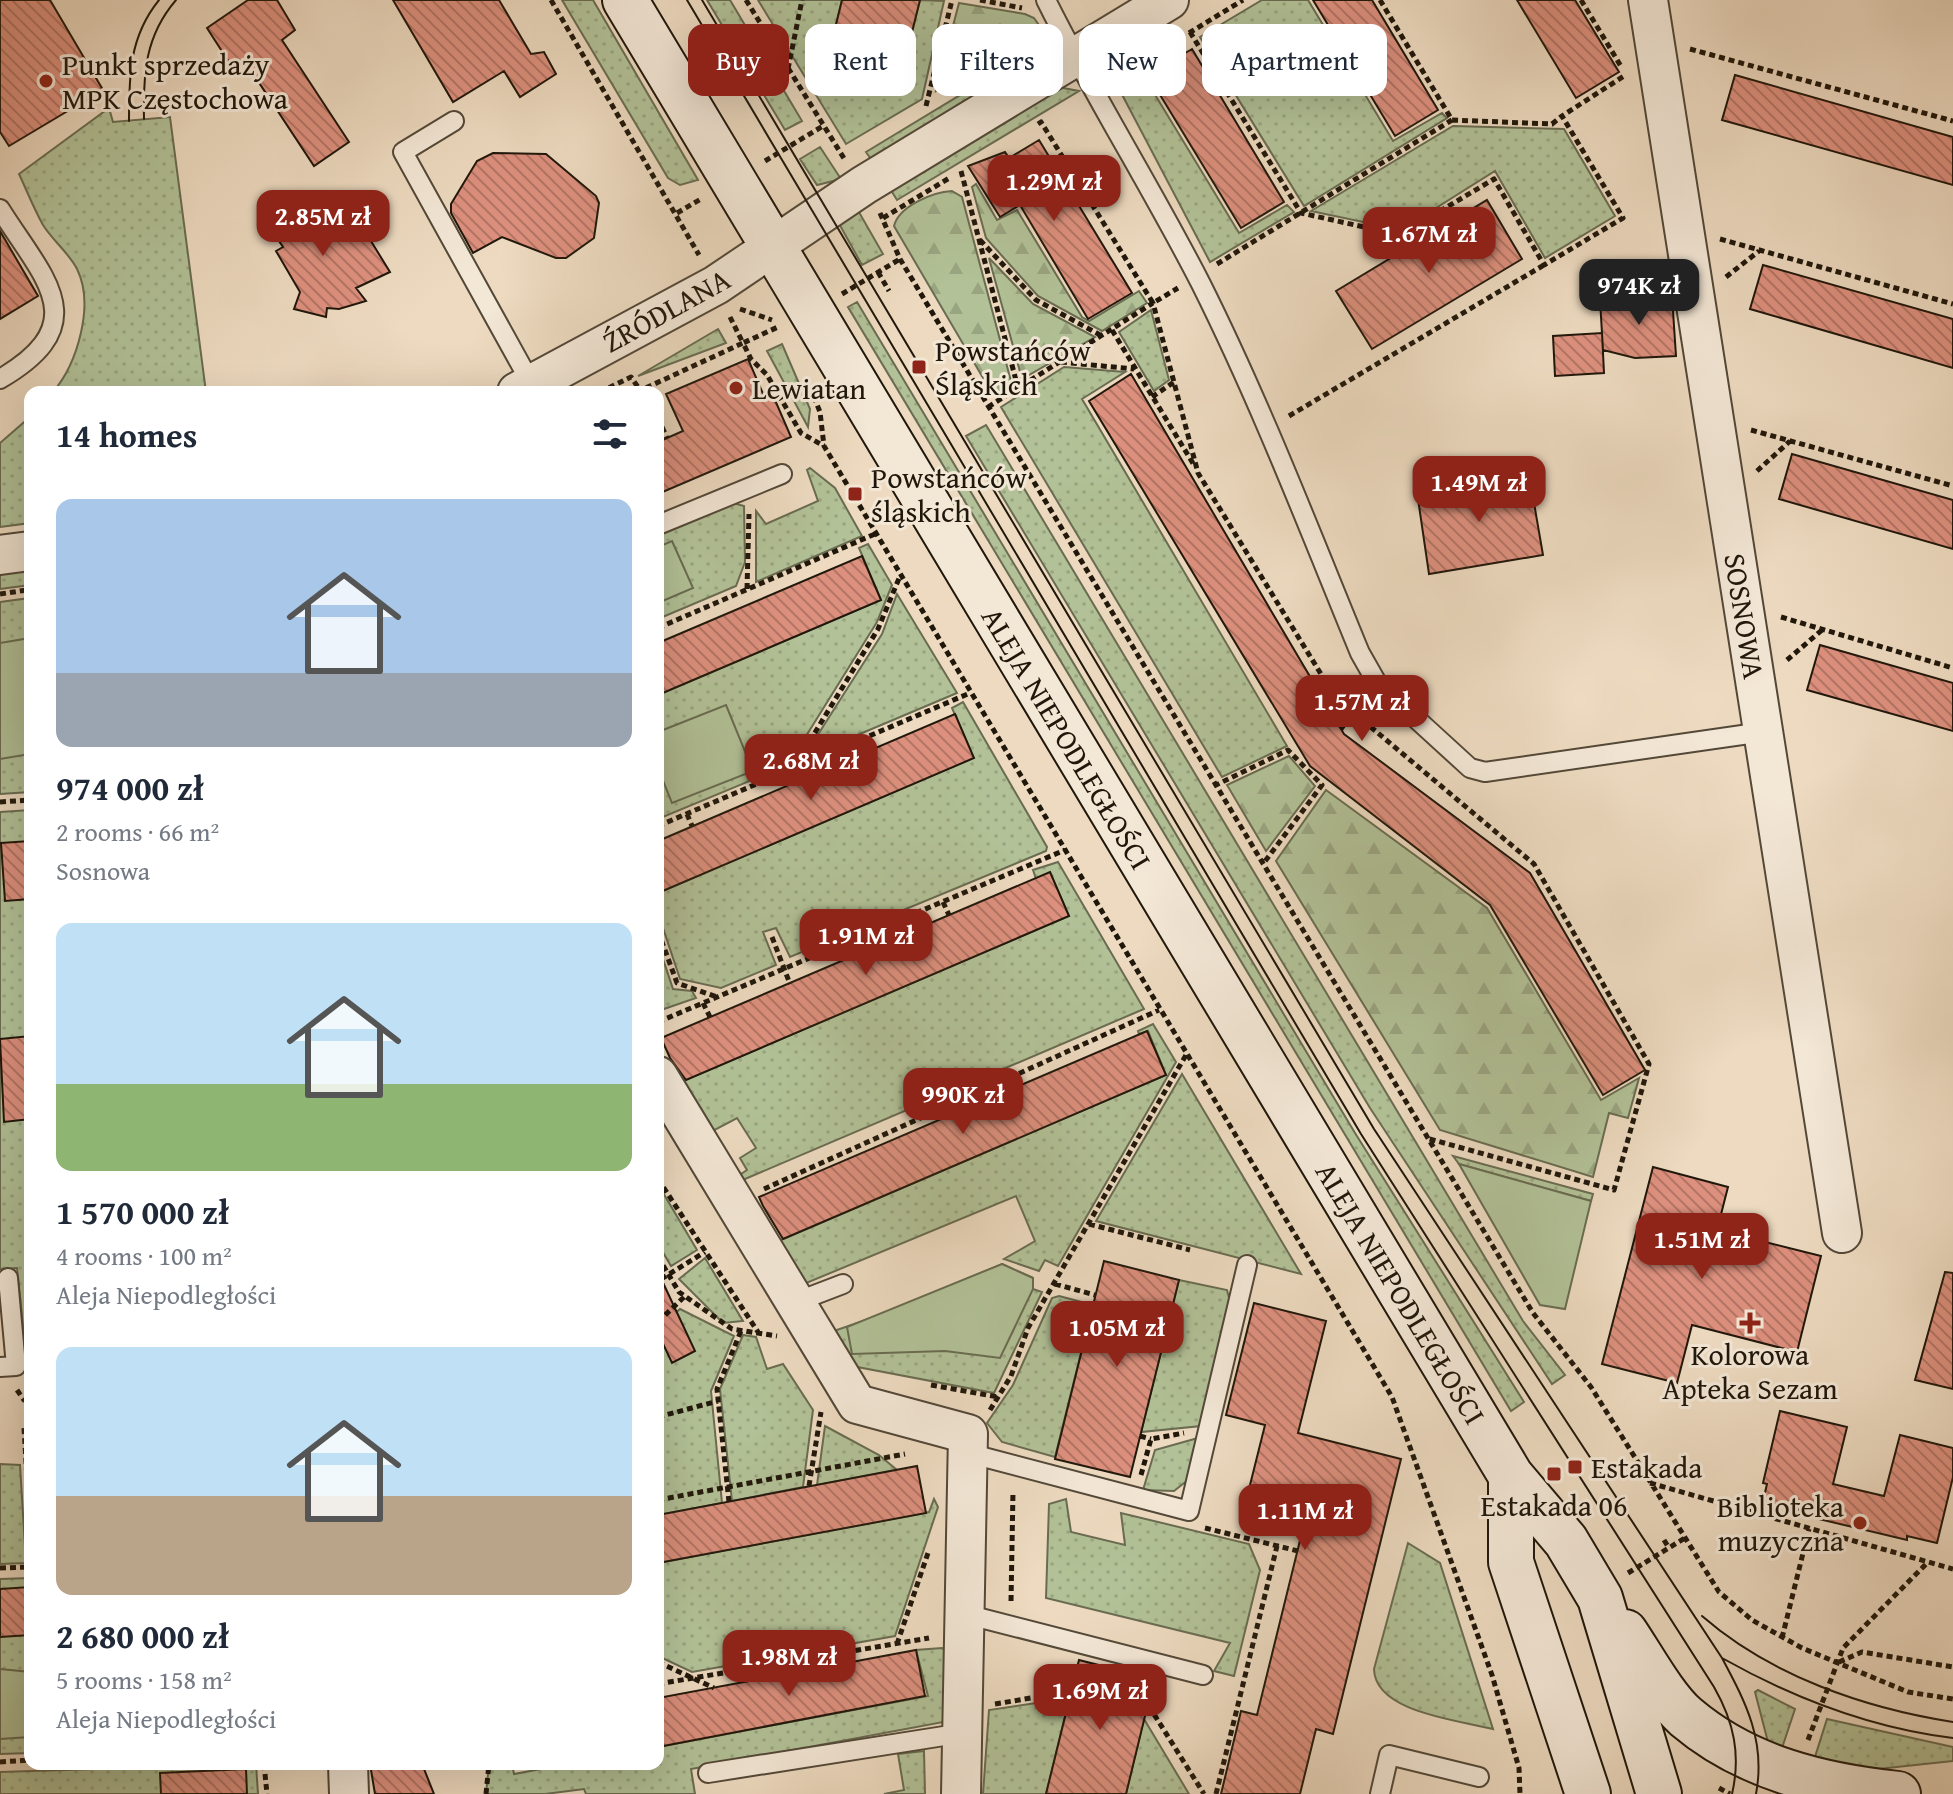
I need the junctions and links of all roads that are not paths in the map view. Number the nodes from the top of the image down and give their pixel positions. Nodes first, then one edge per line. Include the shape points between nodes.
1 (625, 0) edge
2 (1169, 0) edge
3 (1648, 0) edge
4 (1050, 7) edge
5 (1075, 58) junction
6 (454, 121) dead end
7 (0, 209) edge
8 (771, 248) junction
9 (0, 379) edge
10 (524, 386) edge
11 (529, 386) edge
12 (782, 474) dead end
13 (664, 523) edge
14 (24, 552) edge
15 (0, 555) edge
16 (1763, 732) junction
17 (664, 1086) edge
18 (1842, 1233) dead end
19 (1247, 1265) dead end
20 (8, 1278) dead end
21 (843, 1284) dead end
22 (796, 1302) junction
23 (0, 1367) edge
24 (968, 1453) junction
25 (1511, 1476) junction
26 (1600, 1598) junction
27 (965, 1624) junction
28 (1203, 1675) dead end
29 (972, 1720) junction
30 (348, 1770) edge
31 (708, 1773) dead end
32 (1479, 1777) dead end
33 (349, 1794) edge
34 (961, 1794) edge
35 (1380, 1794) edge
36 (1588, 1794) edge
37 (1659, 1794) edge
38 (1898, 1794) edge

1 - 8 street, ALEJA NIEPODLEGŁOŚCI
2 - 5 street
3 - 16 street, SOSNOWA
4 - 5 lane
5 - 8 street via 864,185
5 - 16 lane via 1197,276 1377,683 1470,768 1485,772
6 - 10 lane via 403,152
7 - 9 lane via 53,294 54,321 48,342
8 - 11 street, ŹRÓDLANA via 716,285
8 - 25 street, ALEJA NIEPODLEGŁOŚCI
12 - 13 lane
14 - 15 street
16 - 18 street, SOSNOWA
17 - 22 street
19 - 24 lane via 1189,1511
20 - 23 lane via 16,1366
21 - 22 lane
22 - 24 street via 857,1404 968,1434
24 - 27 street
25 - 26 street, ALEJA NIEPODLEGŁOŚCI via 1566,1541
25 - 36 street via 1511,1562
26 - 37 street, ALEJA NIEPODLEGŁOŚCI
26 - 38 street via 1685,1716 1736,1750 1795,1776
27 - 28 lane via 1010,1626
27 - 29 street
29 - 31 lane
29 - 34 street
30 - 33 street
32 - 35 lane via 1389,1755

